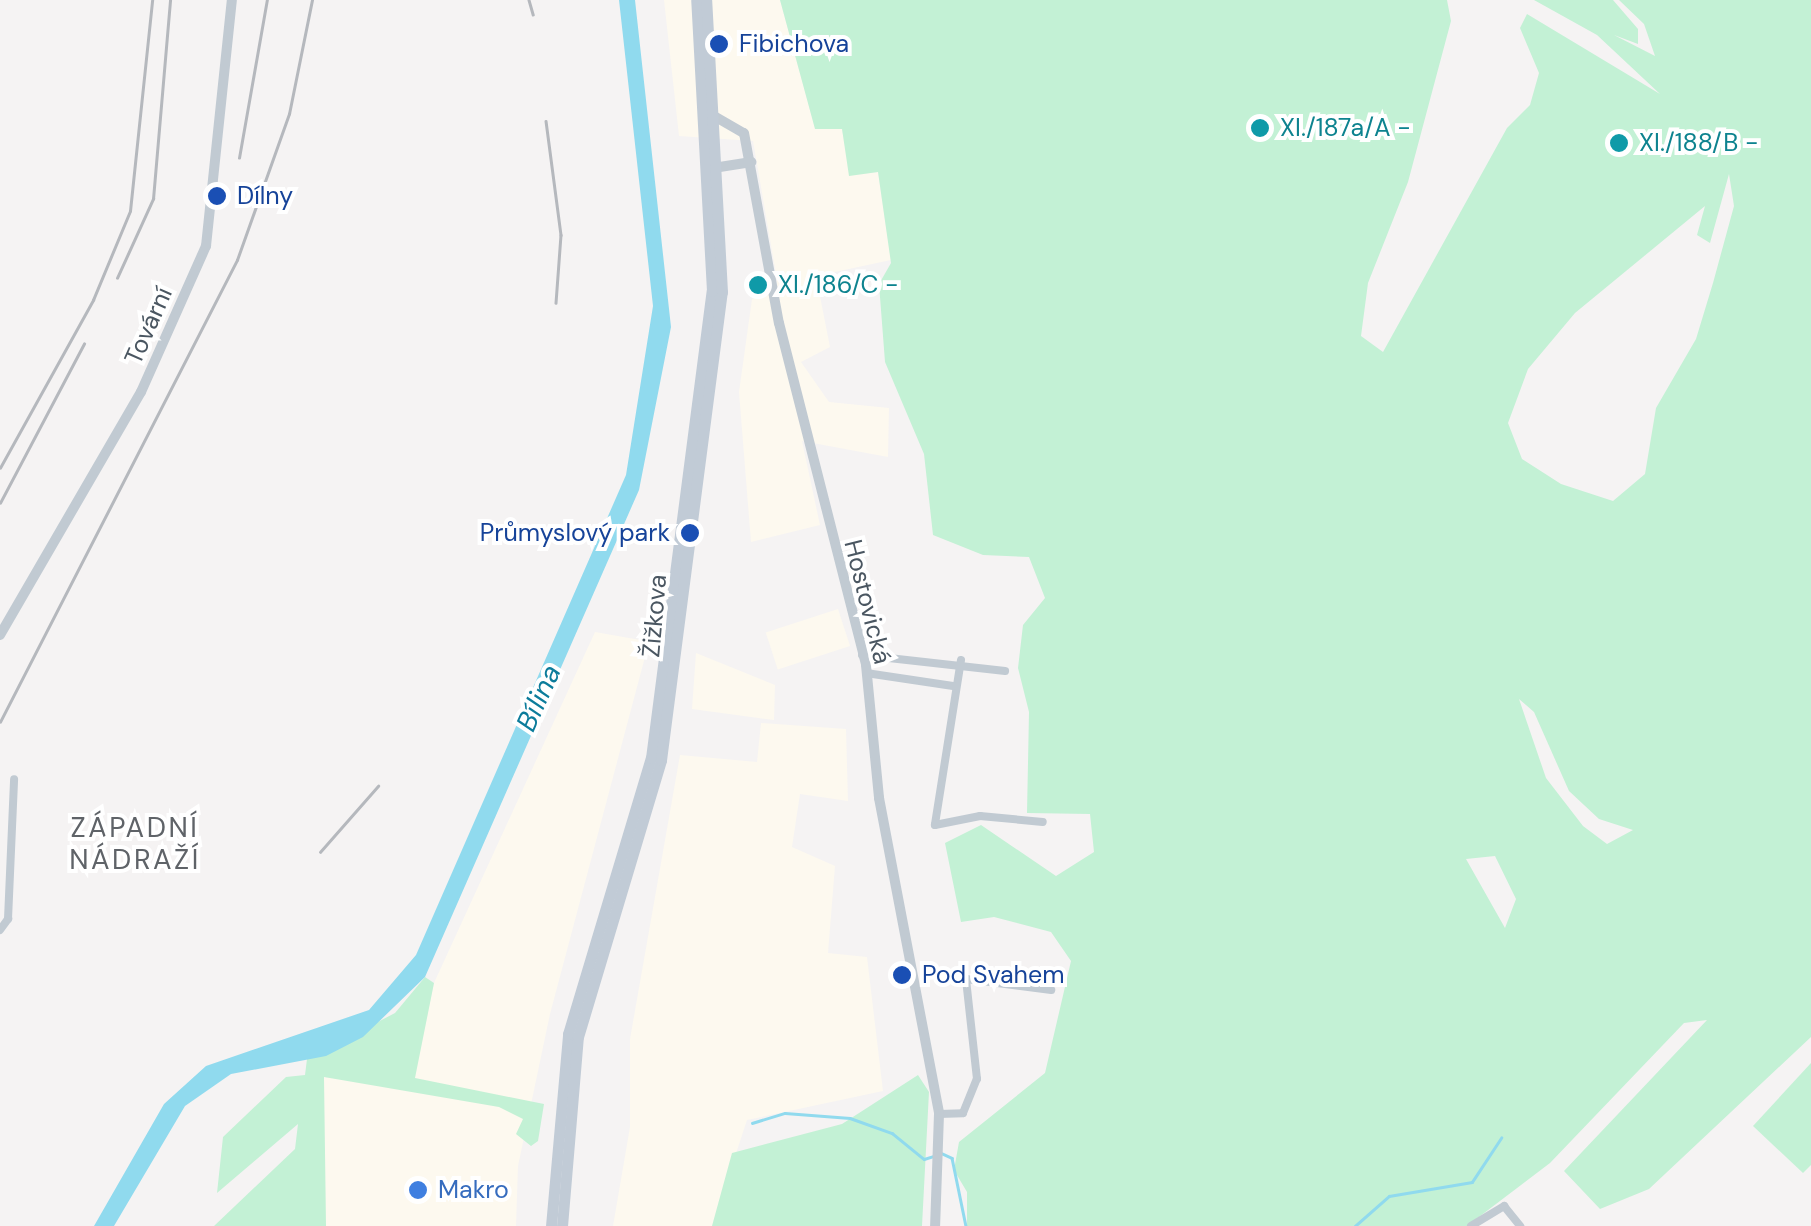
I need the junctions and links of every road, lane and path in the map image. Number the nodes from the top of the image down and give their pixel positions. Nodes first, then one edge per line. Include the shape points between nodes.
1 (232, 0) edge
2 (696, 0) edge
3 (706, 0) edge
4 (714, 116) junction
5 (751, 162) junction
6 (720, 167) junction
7 (705, 169) junction
8 (0, 635) edge
9 (862, 655) junction
10 (961, 660) junction
11 (1005, 671) dead end
12 (866, 673) junction
13 (953, 686) junction
14 (14, 779) dead end
15 (1043, 822) dead end
16 (0, 930) edge
17 (1051, 990) dead end
18 (939, 1114) junction
19 (551, 1226) edge
20 (562, 1226) edge
21 (935, 1226) edge
22 (1471, 1226) edge
23 (1520, 1226) edge

1 - 8 street, Tovární via 203,254 128,417
2 - 7 main road, Žižkova
3 - 4 main road, Žižkova
4 - 5 street, Hostovická via 744,133
4 - 6 main road, Žižkova
5 - 6 street
5 - 9 street, Hostovická via 780,323
6 - 7 street
6 - 20 main road, Žižkova via 722,292 667,720 653,798 578,1037
7 - 19 main road, Žižkova via 712,291 657,719 643,797 568,1034
9 - 10 street
9 - 12 street, Hostovická
10 - 11 street
10 - 13 street
12 - 13 street
12 - 18 street, Hostovická via 879,798
13 - 15 street via 935,825 980,816
14 - 16 street via 8,919
17 - 18 street via 966,979 976,1078 963,1114
18 - 21 street, Hostovická
22 - 23 street via 1504,1206

